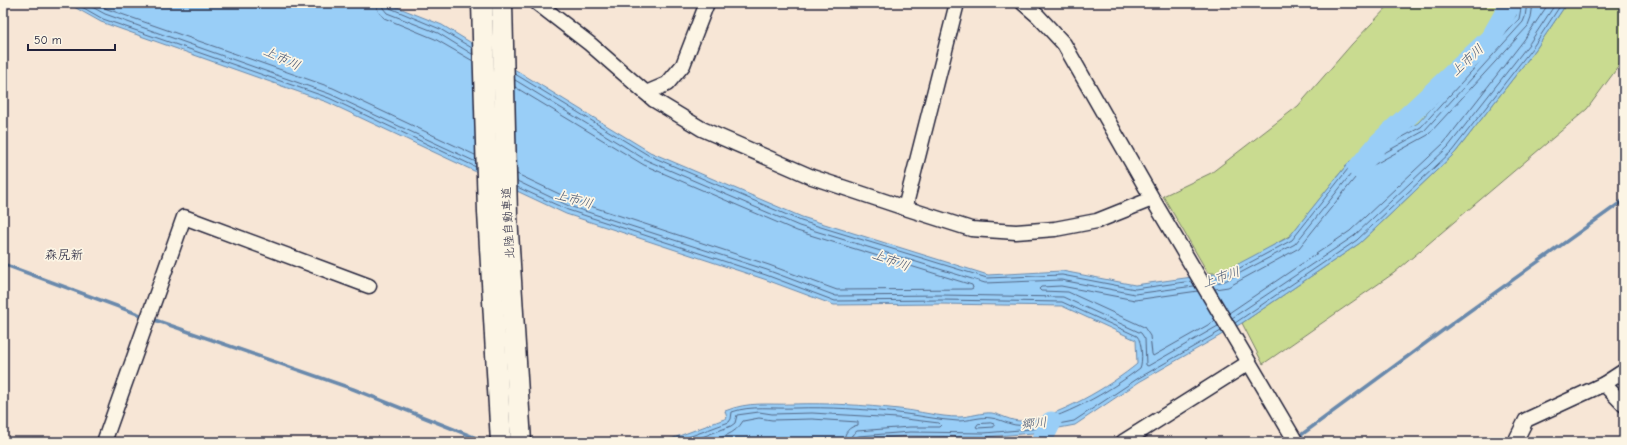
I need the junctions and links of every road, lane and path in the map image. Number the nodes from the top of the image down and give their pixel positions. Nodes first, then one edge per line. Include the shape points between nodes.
1 (482, 3) edge
2 (502, 3) edge
3 (537, 3) edge
4 (708, 3) edge
5 (957, 3) edge
6 (1023, 3) edge
7 (646, 93) junction
8 (1154, 202) junction
9 (904, 208) junction
10 (369, 286) dead end
11 (1246, 360) junction
12 (1624, 370) edge
13 (1604, 384) junction
14 (1624, 405) edge
15 (104, 442) edge
16 (501, 442) edge
17 (521, 442) edge
18 (1123, 442) edge
19 (1296, 442) edge
20 (1515, 442) edge

1 - 16 highway, 北陸自動車道 via 488,212
2 - 17 highway, 北陸自動車道 via 507,216
3 - 7 street via 590,44
4 - 7 street via 683,65 667,84
5 - 9 street
6 - 8 street via 1064,44
7 - 9 street via 702,129 812,177
8 - 9 street via 1097,221 1055,229 1016,232 971,228
8 - 11 street
10 - 15 street via 184,217
11 - 18 street
11 - 19 street
12 - 13 street
13 - 14 street
13 - 20 street via 1526,420

